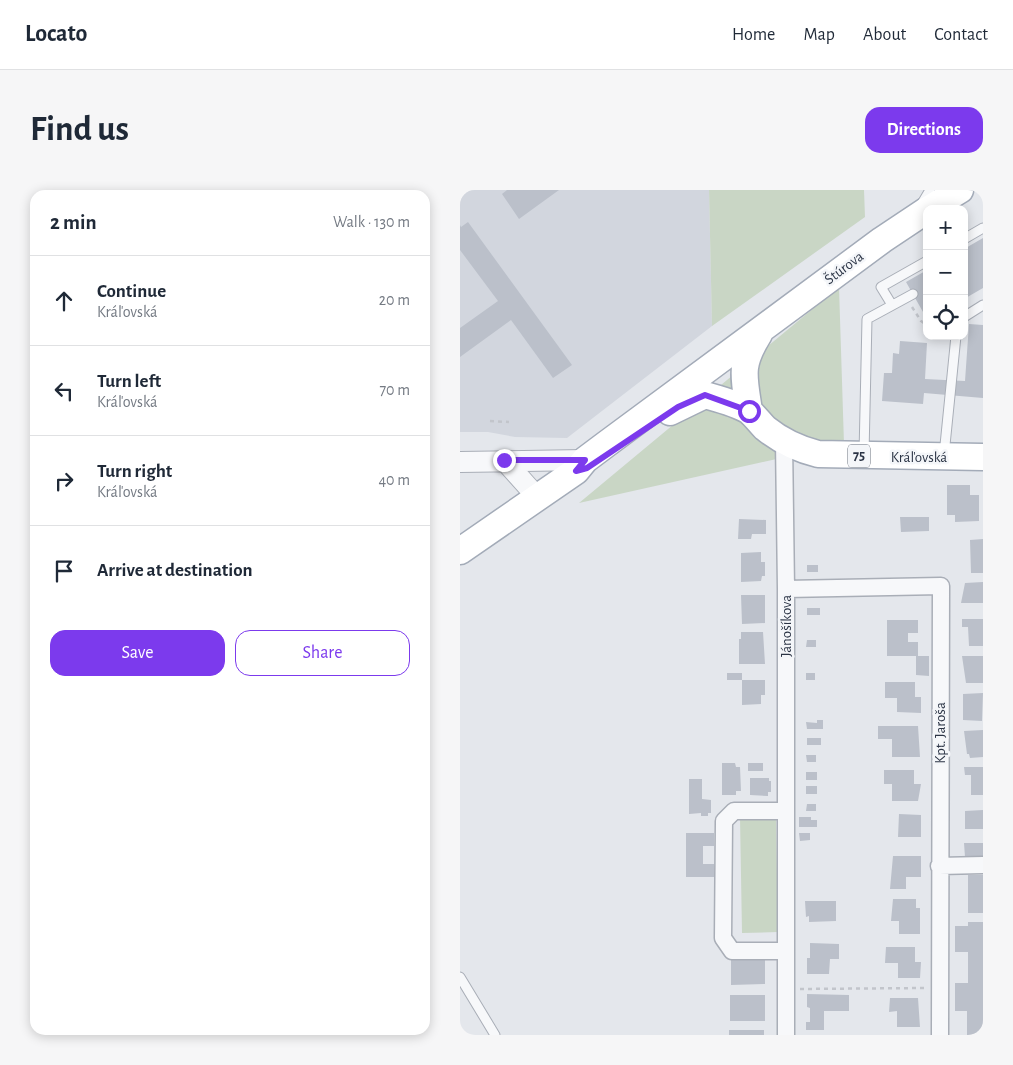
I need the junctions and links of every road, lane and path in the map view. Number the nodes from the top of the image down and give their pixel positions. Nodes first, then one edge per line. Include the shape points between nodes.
1 (930, 190) edge
2 (960, 190) edge
3 (925, 205) edge
4 (935, 205) edge
5 (923, 212) edge
6 (983, 228) edge
7 (968, 237) edge
8 (923, 263) edge
9 (909, 295) joint
10 (892, 304) junction
11 (983, 305) edge
12 (968, 314) edge
13 (923, 322) edge
14 (763, 329) junction
15 (956, 340) edge
16 (749, 411) junction
17 (490, 421) dead end
18 (510, 422) dead end
19 (784, 441) junction
20 (864, 456) junction
21 (944, 457) junction
22 (983, 457) edge
23 (504, 460) junction
24 (460, 462) edge
25 (581, 465) junction
26 (538, 498) junction
27 (460, 551) edge
28 (786, 589) junction
29 (785, 811) junction
30 (983, 865) edge
31 (939, 866) junction
32 (786, 952) junction
33 (460, 977) edge
34 (931, 988) dead end
35 (796, 990) dead end
36 (495, 1035) edge
37 (786, 1035) edge
38 (940, 1035) edge

1 - 3 lane
2 - 4 main road, Štúrova / 75
5 - 14 main road, Štúrova / 75
6 - 7 lane
8 - 10 lane via 881,287
9 - 10 lane
9 - 13 path
10 - 20 lane via 867,319
11 - 12 lane
14 - 16 main road, 75 via 749,350 743,369
14 - 25 main road, 75
15 - 21 lane
16 - 19 main road, Kráľovská / 75
16 - 25 main road, Kráľovská / 75 via 705,395 678,407 587,468
17 - 18 path
19 - 20 main road, Kráľovská / 75 via 818,454
19 - 28 street, Jánošíkova
20 - 21 main road, Kráľovská / 75
21 - 22 main road, Kráľovská / 75
23 - 24 street, Kráľovská
23 - 25 street, Kráľovská
23 - 26 street
25 - 26 main road, 75
26 - 27 main road, 75
28 - 29 street, Jánošíkova
28 - 31 street, Kpt. Jaroša via 941,586
29 - 32 street, Jánošíkova
29 - 32 street via 734,811 724,821 723,938 732,951
30 - 31 street
31 - 38 street, Kpt. Jaroša
32 - 37 street, Jánošíkova
33 - 36 lane
34 - 35 path

